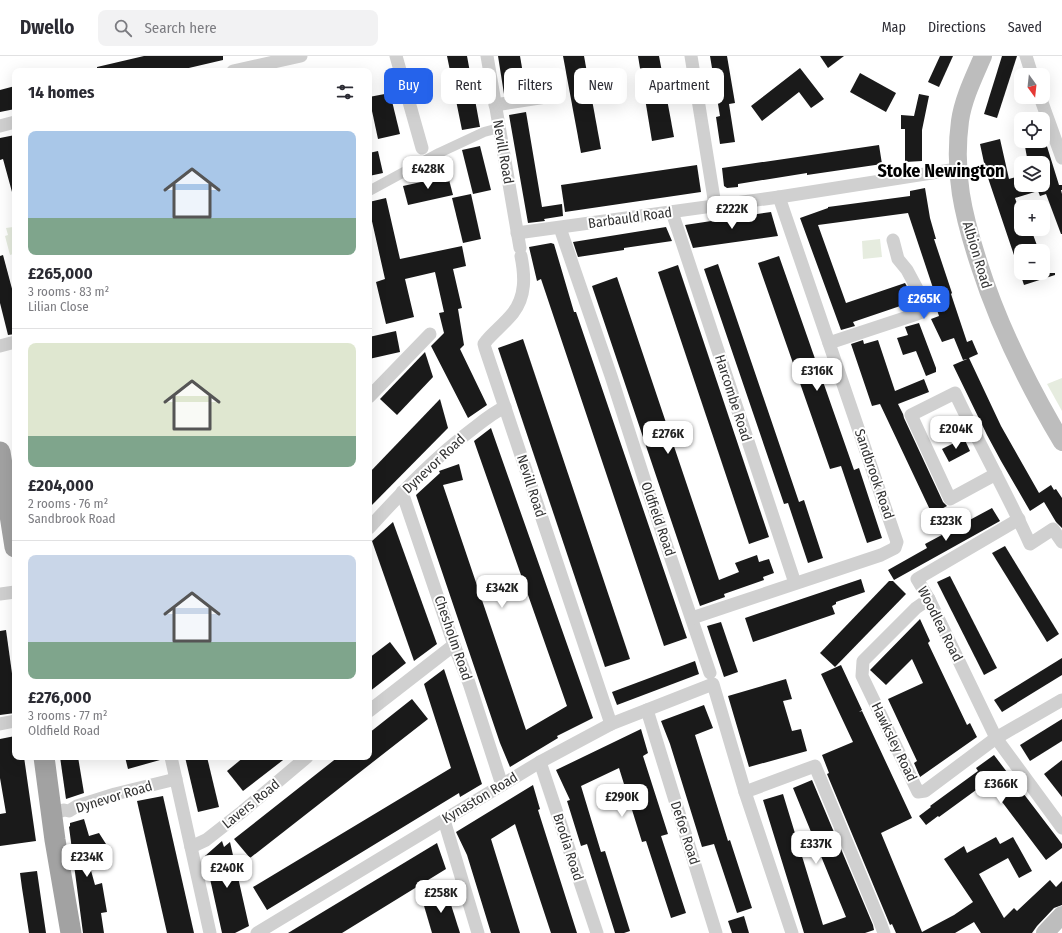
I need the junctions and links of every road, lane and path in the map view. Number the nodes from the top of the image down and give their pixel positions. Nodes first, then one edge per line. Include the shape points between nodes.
1 (301, 56) edge
2 (396, 56) edge
3 (486, 56) edge
4 (690, 56) edge
5 (983, 56) edge
6 (1026, 56) edge
7 (247, 68) edge
8 (1030, 68) edge
9 (504, 104) edge
10 (1043, 104) edge
11 (495, 105) junction
12 (12, 123) edge
13 (0, 126) edge
14 (499, 128) junction
15 (422, 148) dead end
16 (1062, 158) edge
17 (957, 169) junction
18 (372, 189) edge
19 (779, 197) junction
20 (715, 205) junction
21 (672, 212) junction
22 (560, 228) junction
23 (517, 233) junction
24 (893, 240) dead end
25 (430, 334) dead end
26 (12, 343) edge
27 (829, 343) junction
28 (0, 346) edge
29 (372, 394) edge
30 (505, 407) junction
31 (1062, 442) edge
32 (0, 452) edge
33 (996, 474) junction
34 (402, 492) junction
35 (4, 499) edge
36 (1019, 519) junction
37 (372, 525) edge
38 (12, 528) edge
39 (1062, 542) edge
40 (795, 583) junction
41 (12, 592) edge
42 (0, 594) edge
43 (929, 599) junction
44 (692, 618) junction
45 (454, 645) junction
46 (712, 679) junction
47 (1062, 700) edge
48 (372, 709) edge
49 (648, 710) junction
50 (12, 722) edge
51 (0, 724) edge
52 (611, 724) junction
53 (996, 738) junction
54 (44, 760) edge
55 (172, 760) edge
56 (303, 760) edge
57 (540, 762) junction
58 (176, 779) junction
59 (502, 785) junction
60 (745, 792) junction
61 (52, 814) junction
62 (444, 820) junction
63 (1062, 828) edge
64 (192, 847) junction
65 (1062, 916) edge
66 (882, 928) edge
67 (71, 933) edge
68 (210, 933) edge
69 (257, 933) edge
70 (478, 933) edge
71 (597, 933) edge
72 (716, 933) edge
73 (792, 933) edge
74 (1045, 933) edge

1 - 7 street
2 - 15 street
3 - 11 street, Nevill Road
4 - 20 street
5 - 17 main road, Albion Road via 960,120
6 - 8 street
9 - 11 street
10 - 16 street
11 - 14 street, Nevill Road
12 - 13 street
14 - 18 street via 484,132 439,153
14 - 23 street, Nevill Road
17 - 19 street, Barbauld Road
17 - 31 main road, Albion Road via 967,228 988,292 1019,364
19 - 20 street, Barbauld Road
19 - 27 street, Sandbrook Road
20 - 21 street, Barbauld Road
21 - 22 street, Barbauld Road
21 - 40 street, Harcombe Road
22 - 23 street, Barbauld Road
22 - 44 street, Oldfield Road
23 - 30 street, Nevill Road via 524,281 523,293 513,313 484,344
24 - 27 street via 898,259 907,270 925,308 917,314
25 - 29 street
26 - 28 street
27 - 40 street, Sandbrook Road via 897,542 895,548 881,555
30 - 34 street, Dynevor Road via 461,438
30 - 52 street, Nevill Road
32 - 35 highway
33 - 33 street via 955,393 911,415 950,499
33 - 36 street
34 - 37 street, Dynevor Road
34 - 45 street, Chesholm Road
35 - 38 highway
36 - 39 street via 1030,544 1052,529
36 - 43 street, Woodlea Road via 917,579
40 - 44 street, Sandbrook Road
41 - 42 street
43 - 53 street, Woodlea Road
43 - 53 street, Hawksley Road via 916,608 863,660 862,676 918,792 925,791
44 - 46 street, Oldfield Road
45 - 48 street
45 - 59 street, Chesholm Road
46 - 49 street, Kynaston Road
46 - 60 street, Oldfield Road
47 - 53 street, Hawksley Road
49 - 52 street, Kynaston Road
49 - 72 street, Defoe Road
50 - 51 street
52 - 57 street, Kynaston Road
53 - 63 street, Woodlea Road
54 - 61 highway
55 - 58 street
56 - 64 street, Lavers Road via 206,840
57 - 59 street, Kynaston Road
57 - 71 street, Brodia Road
58 - 61 street, Dynevor Road via 115,794 69,811
58 - 64 street
59 - 62 street, Kynaston Road
60 - 66 street via 815,766
60 - 73 street, Oldfield Road
61 - 67 highway
62 - 69 street, Kynaston Road
62 - 70 street
64 - 68 street
65 - 74 main road

